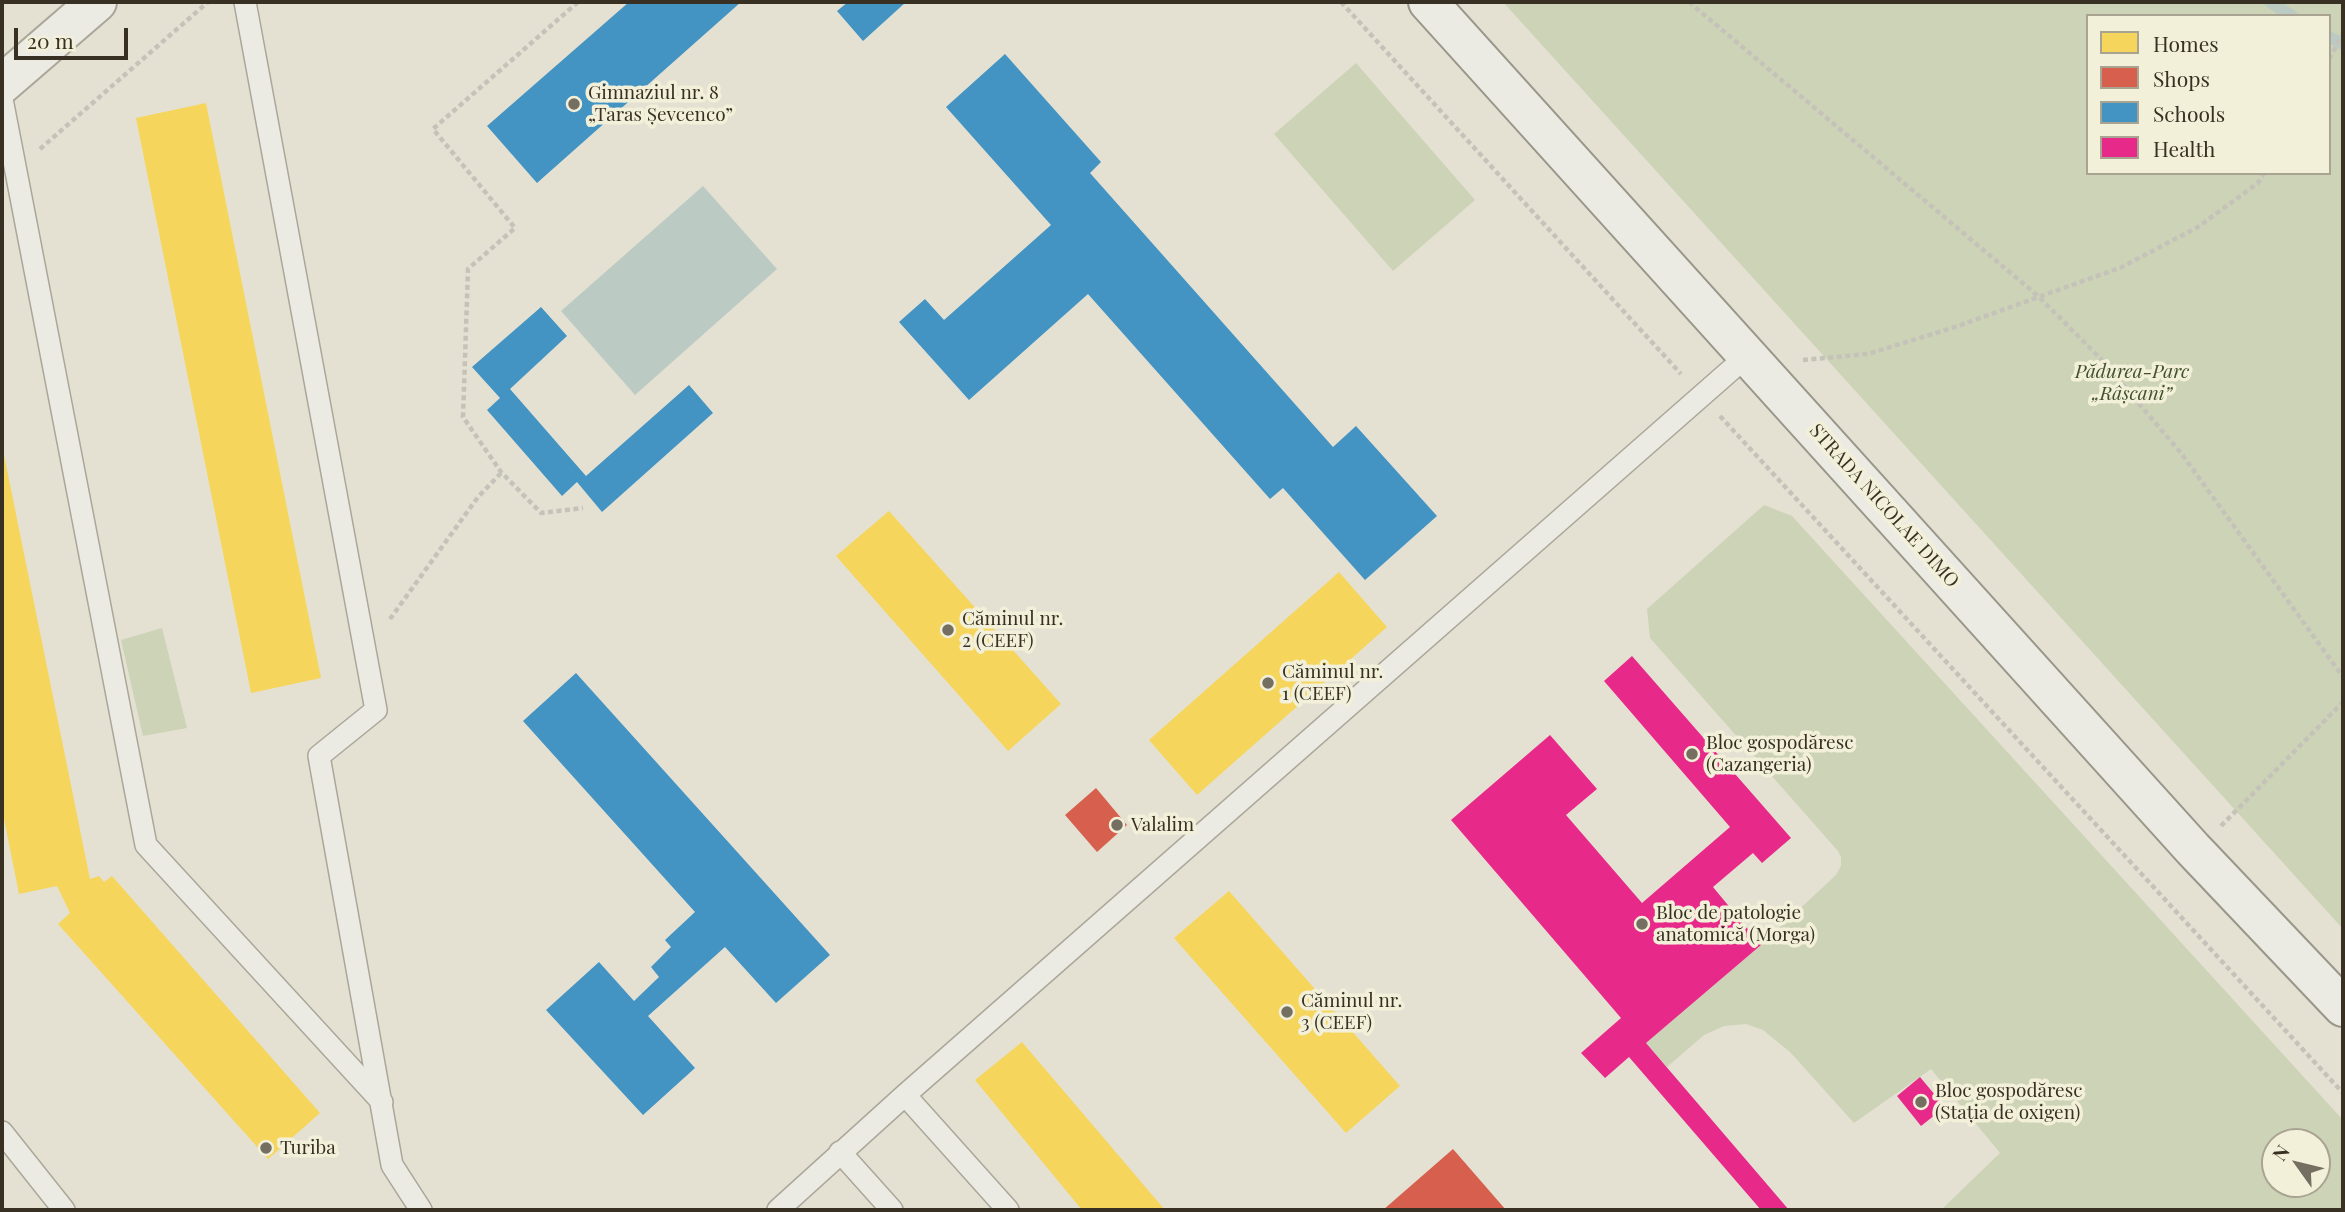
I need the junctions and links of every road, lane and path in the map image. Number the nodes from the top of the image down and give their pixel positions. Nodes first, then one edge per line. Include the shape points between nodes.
1 (97, 2) edge
2 (208, 2) edge
3 (245, 2) edge
4 (578, 2) edge
5 (1341, 2) edge
6 (1428, 2) edge
7 (1689, 2) edge
8 (2343, 34) edge
9 (2331, 55) edge
10 (2, 84) edge
11 (2, 99) edge
12 (16, 170) junction
13 (2263, 175) edge
14 (2038, 296) junction
15 (1748, 355) junction
16 (1791, 362) dead end
17 (1701, 396) junction
18 (501, 472) junction
19 (583, 508) dead end
20 (365, 654) junction
21 (2343, 677) edge
22 (2343, 702) edge
23 (2220, 826) dead end
24 (2343, 1007) edge
25 (2343, 1093) edge
26 (905, 1095) junction
27 (383, 1102) junction
28 (2, 1132) edge
29 (840, 1152) junction
30 (64, 1210) edge
31 (421, 1210) edge
32 (778, 1210) edge
33 (892, 1210) edge
34 (1008, 1210) edge

1 - 10 main road
2 - 12 path
3 - 20 lane
4 - 18 path via 433,129 515,228 468,269 463,417
5 - 17 path
6 - 15 main road, STRADA NICOLAE DIMO
7 - 14 path
8 - 9 path
11 - 12 lane
12 - 27 lane via 146,845
13 - 14 path via 2198,227 2122,267
14 - 16 path via 1868,354
14 - 21 path via 2100,358 2181,453
15 - 17 lane
15 - 24 main road, STRADA NICOLAE DIMO via 2184,839
17 - 25 path
17 - 26 lane
18 - 19 path via 541,513
18 - 20 path
20 - 27 lane via 376,710 318,756
22 - 23 path
26 - 29 lane
26 - 34 lane
27 - 31 lane via 392,1165
28 - 30 lane
29 - 32 lane
29 - 33 lane

